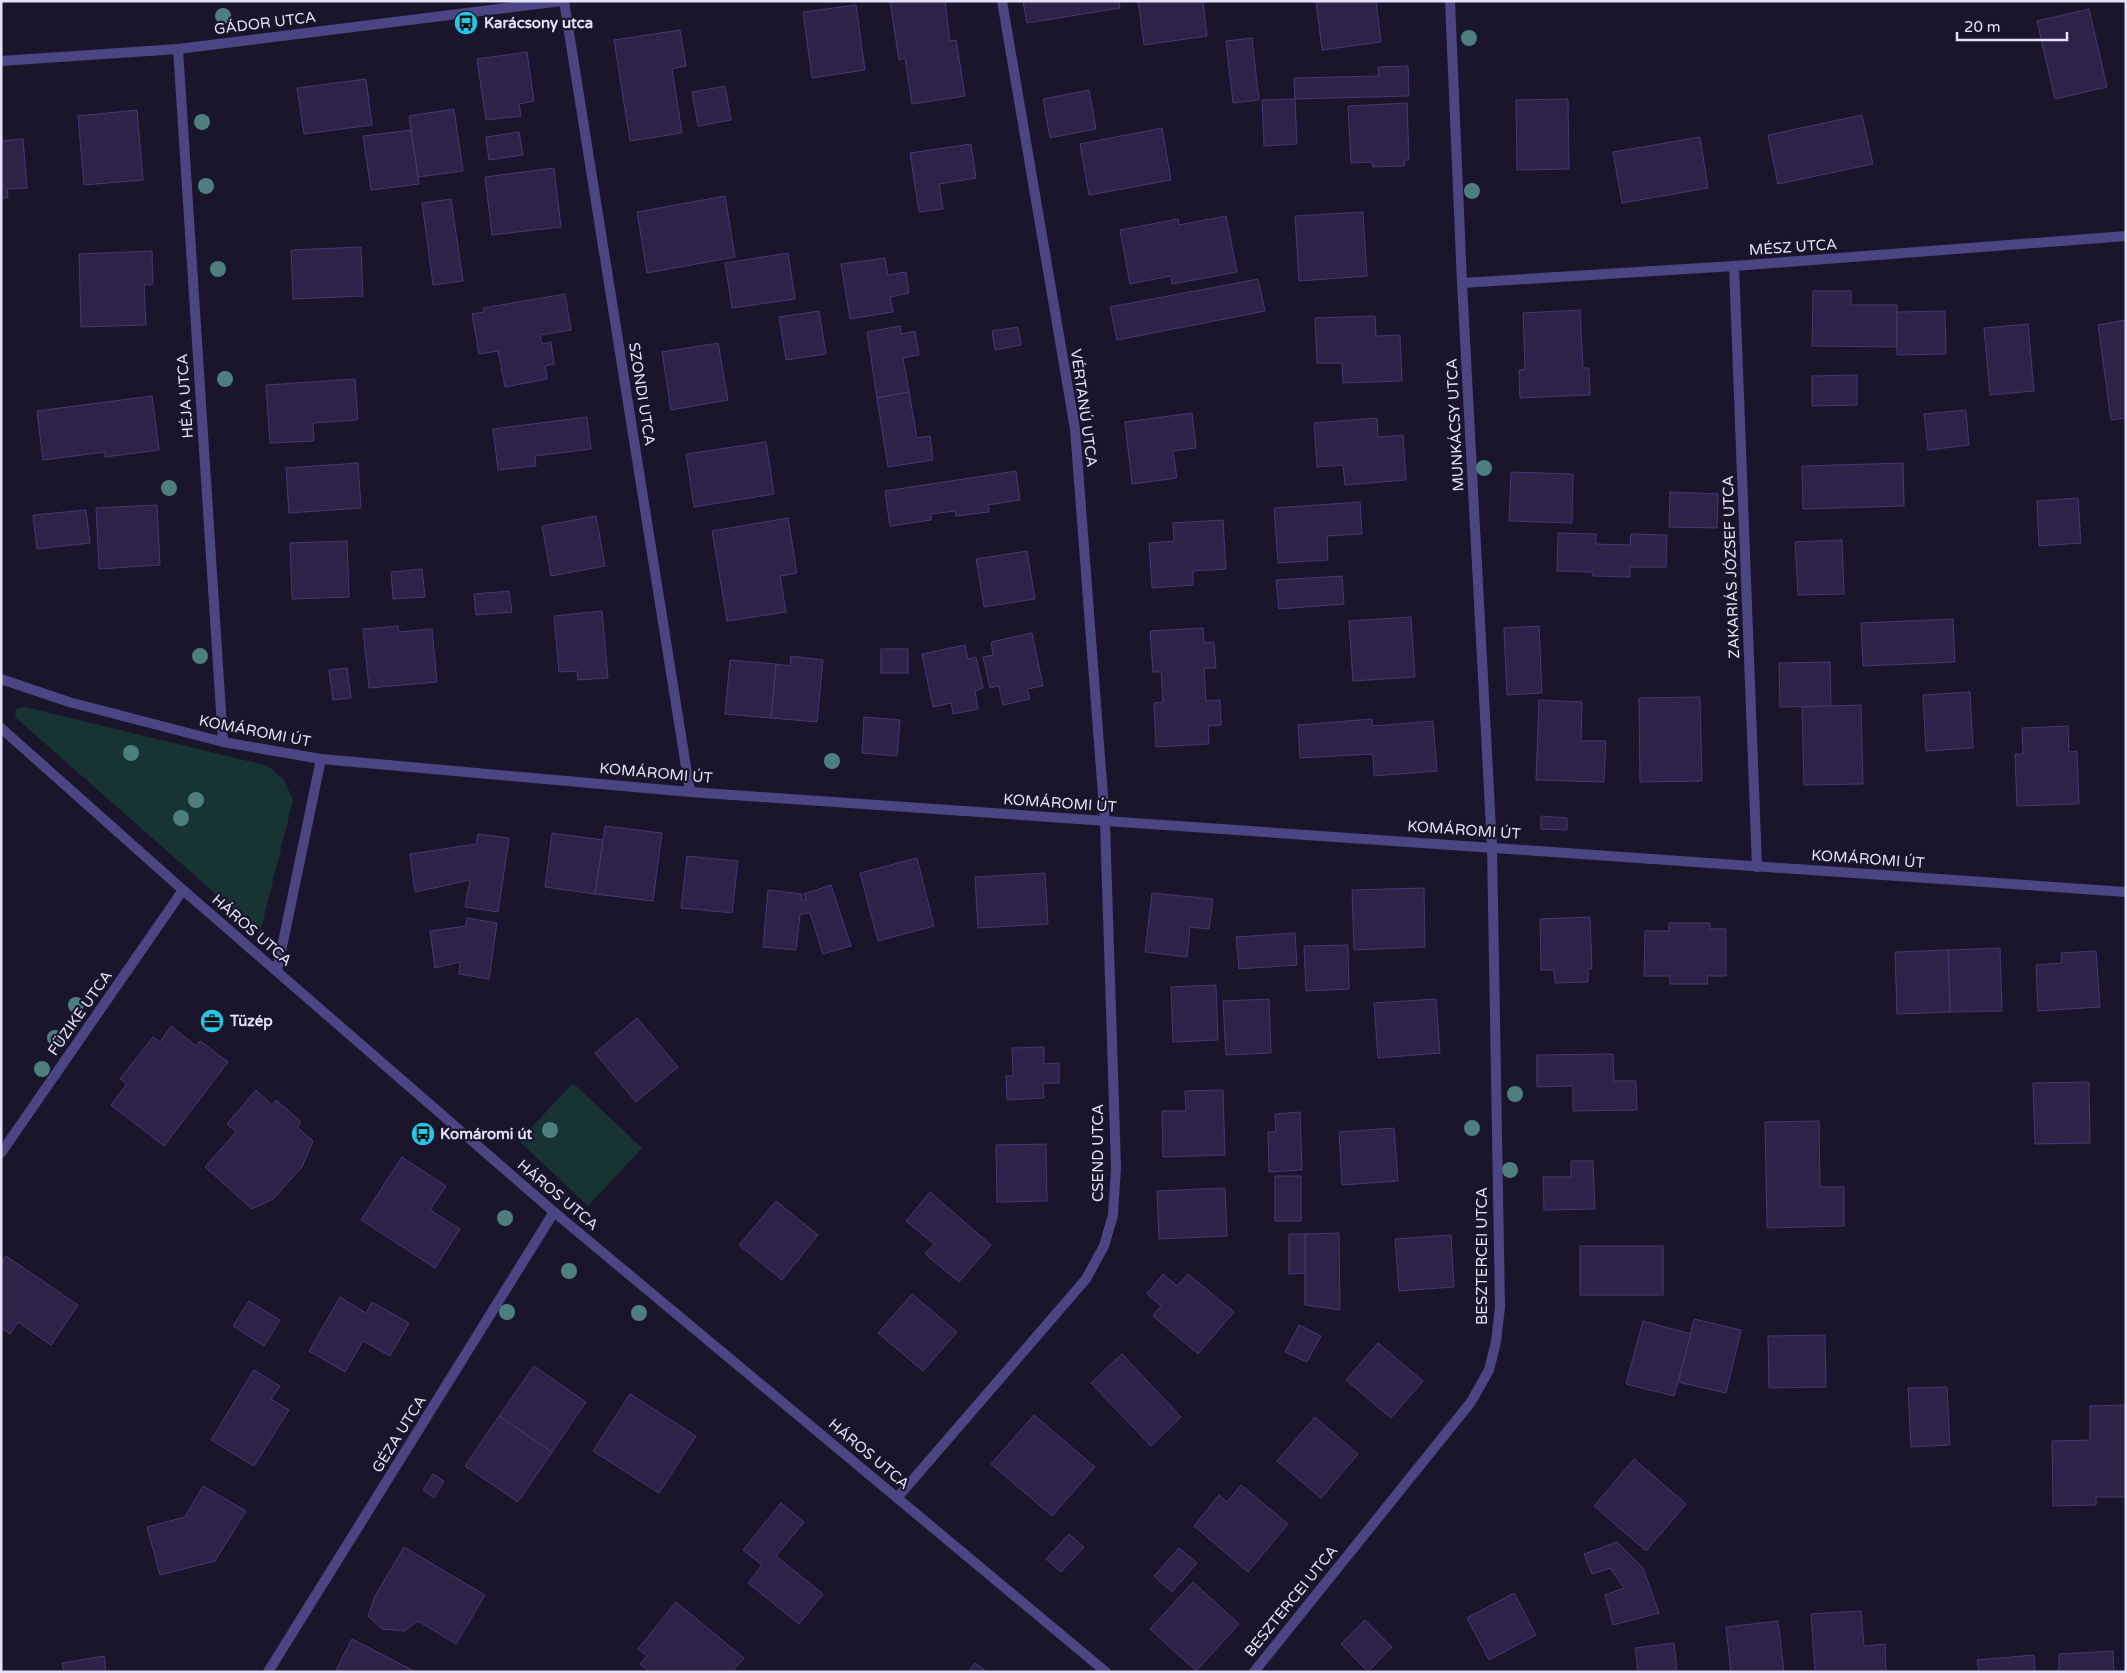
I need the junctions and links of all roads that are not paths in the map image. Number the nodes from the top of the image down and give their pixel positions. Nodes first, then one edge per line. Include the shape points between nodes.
1 (563, 1) edge
2 (1002, 1) edge
3 (1450, 1) edge
4 (178, 49) junction
5 (1, 61) edge
6 (2126, 236) edge
7 (1734, 266) junction
8 (1462, 283) junction
9 (1, 679) edge
10 (1, 728) edge
11 (223, 742) junction
12 (321, 759) junction
13 (690, 792) junction
14 (1105, 822) junction
15 (1492, 847) junction
16 (1757, 867) junction
17 (183, 890) junction
18 (2126, 892) edge
19 (277, 971) junction
20 (1, 1153) edge
21 (554, 1212) junction
22 (897, 1498) junction
23 (268, 1672) edge
24 (1106, 1672) edge
25 (1254, 1672) edge

1 - 4 street, GÁDOR UTCA
1 - 13 street, SZONDI UTCA
2 - 14 street, VÉRTANÚ UTCA via 1075,429
3 - 8 street, MUNKÁCSY UTCA
4 - 5 street, GÁDOR UTCA
4 - 11 street, HÉJA UTCA
6 - 7 street, MÉSZ UTCA
7 - 8 street, MÉSZ UTCA
7 - 16 street, ZAKARIÁS JÓZSEF UTCA
8 - 15 street, MUNKÁCSY UTCA
9 - 11 street, KOMÁROMI ÚT via 68,702
10 - 17 street, HÁROS UTCA
11 - 12 street, KOMÁROMI ÚT
12 - 13 street, KOMÁROMI ÚT
12 - 19 street
13 - 14 street, KOMÁROMI ÚT
14 - 15 street, KOMÁROMI ÚT
14 - 22 street, CSEND UTCA via 1116,1168 1113,1215 1104,1246 1086,1279
15 - 16 street, KOMÁROMI ÚT
15 - 25 street, BESZTERCEI UTCA via 1500,1307 1489,1370 1471,1402
16 - 18 street, KOMÁROMI ÚT
17 - 19 street, HÁROS UTCA
17 - 20 street, FÜZIKE UTCA
19 - 21 street, HÁROS UTCA
21 - 22 street, HÁROS UTCA
21 - 23 street, GÉZA UTCA
22 - 24 street, HÁROS UTCA

